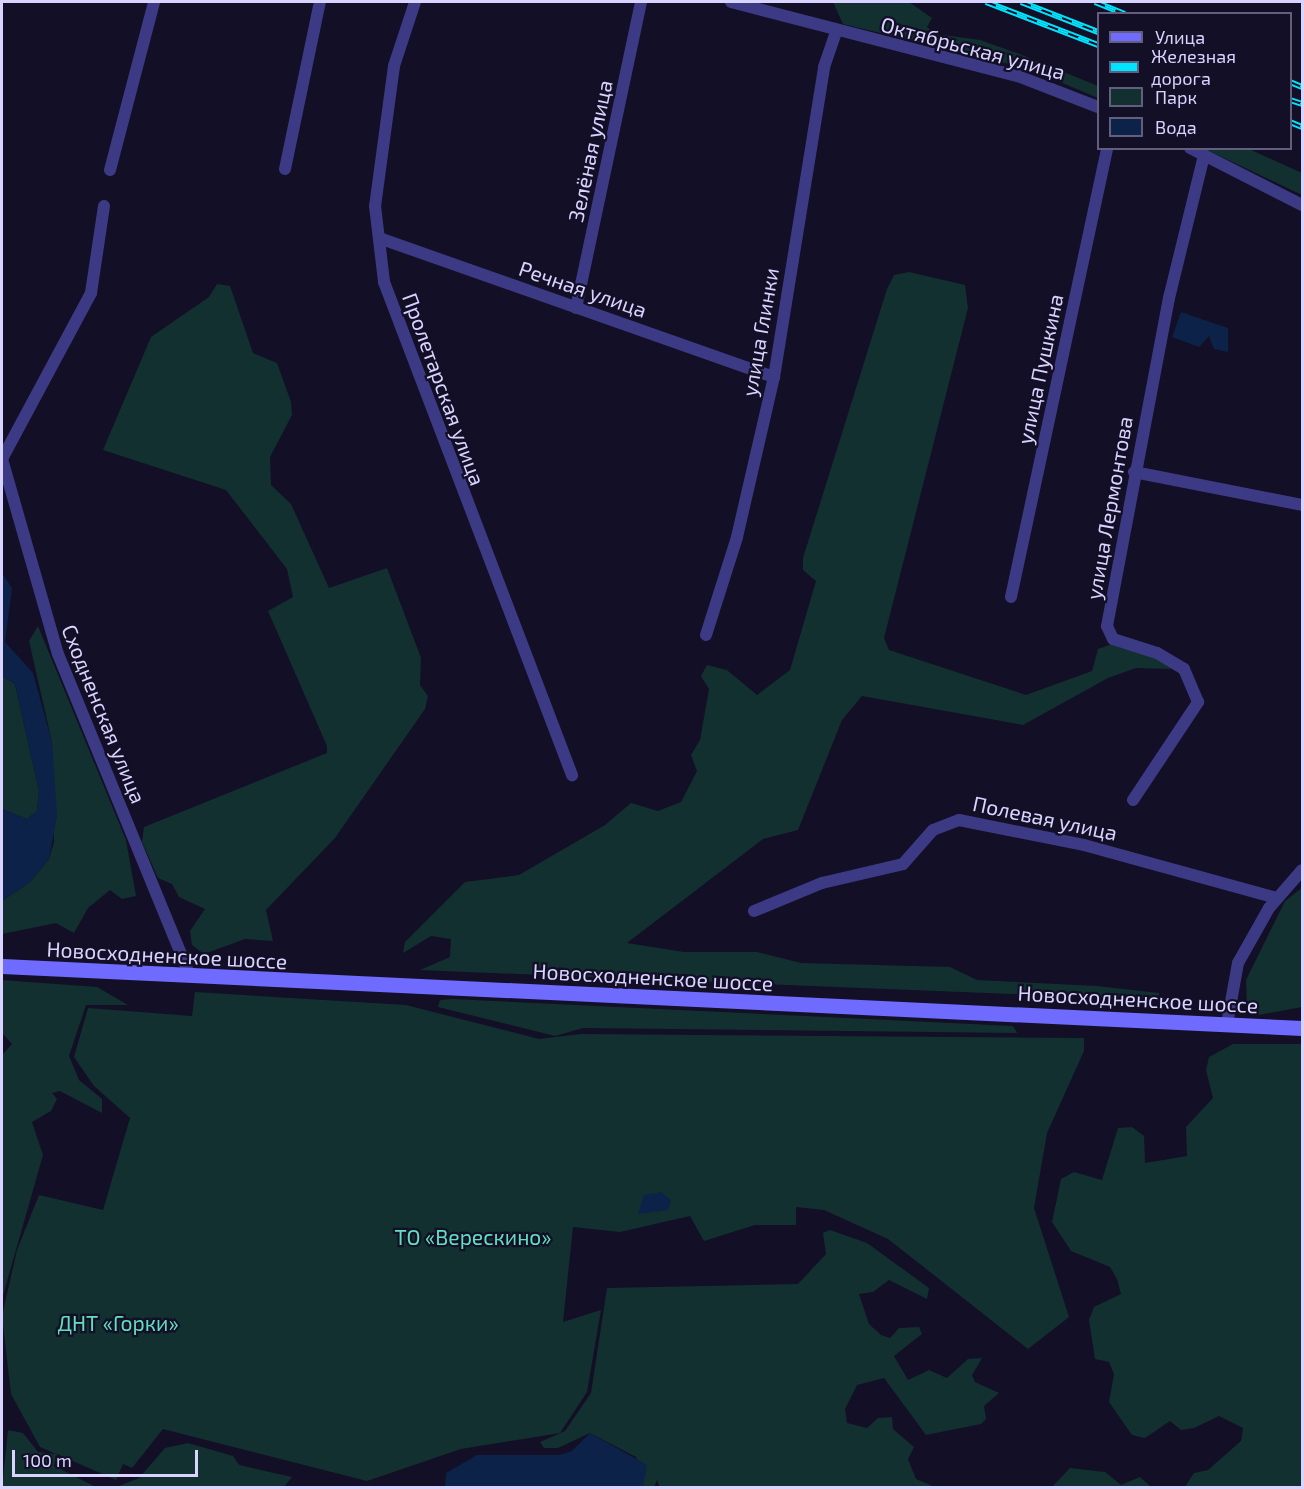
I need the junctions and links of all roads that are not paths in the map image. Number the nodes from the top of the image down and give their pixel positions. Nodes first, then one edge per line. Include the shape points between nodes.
1 (154, 2) edge
2 (320, 2) edge
3 (415, 2) edge
4 (641, 2) edge
5 (731, 2) edge
6 (836, 32) junction
7 (1097, 107) edge
8 (1107, 150) edge
9 (1194, 150) edge
10 (1204, 155) junction
11 (285, 169) dead end
12 (110, 170) dead end
13 (1302, 205) edge
14 (104, 206) dead end
15 (379, 238) junction
16 (576, 308) junction
17 (774, 377) junction
18 (2, 459) edge
19 (1134, 472) junction
20 (1302, 505) edge
21 (1011, 597) dead end
22 (706, 635) dead end
23 (572, 775) dead end
24 (1132, 800) dead end
25 (1302, 870) edge
26 (1276, 898) junction
27 (754, 910) dead end
28 (2, 966) edge
29 (190, 976) junction
30 (1227, 1024) junction
31 (1302, 1028) edge

1 - 12 street
2 - 11 street
3 - 15 street, Пролетарская улица via 394,66 375,206
4 - 16 street, Зелёная улица
5 - 6 street, Октябрьская улица
6 - 7 street, Октябрьская улица via 1018,76
6 - 17 street, улица Глинки via 824,67
8 - 21 street, улица Пушкина
9 - 10 street
10 - 13 street
10 - 19 street, улица Лермонтова
14 - 18 street via 91,293
15 - 16 street, Речная улица
15 - 23 street, Пролетарская улица via 384,282 420,386
16 - 17 street, Речная улица
17 - 22 street, улица Глинки via 737,537
18 - 29 street, Сходненская улица via 58,654
19 - 20 street
19 - 24 street, улица Лермонтова via 1108,634 1174,661 1193,683 1198,702
25 - 26 street
26 - 27 street, Полевая улица via 1084,844 959,820 933,830 903,864 822,883
26 - 30 street via 1238,963
28 - 29 main road, Новосходненское шоссе
29 - 30 main road, Новосходненское шоссе
30 - 31 main road, Новосходненское шоссе

